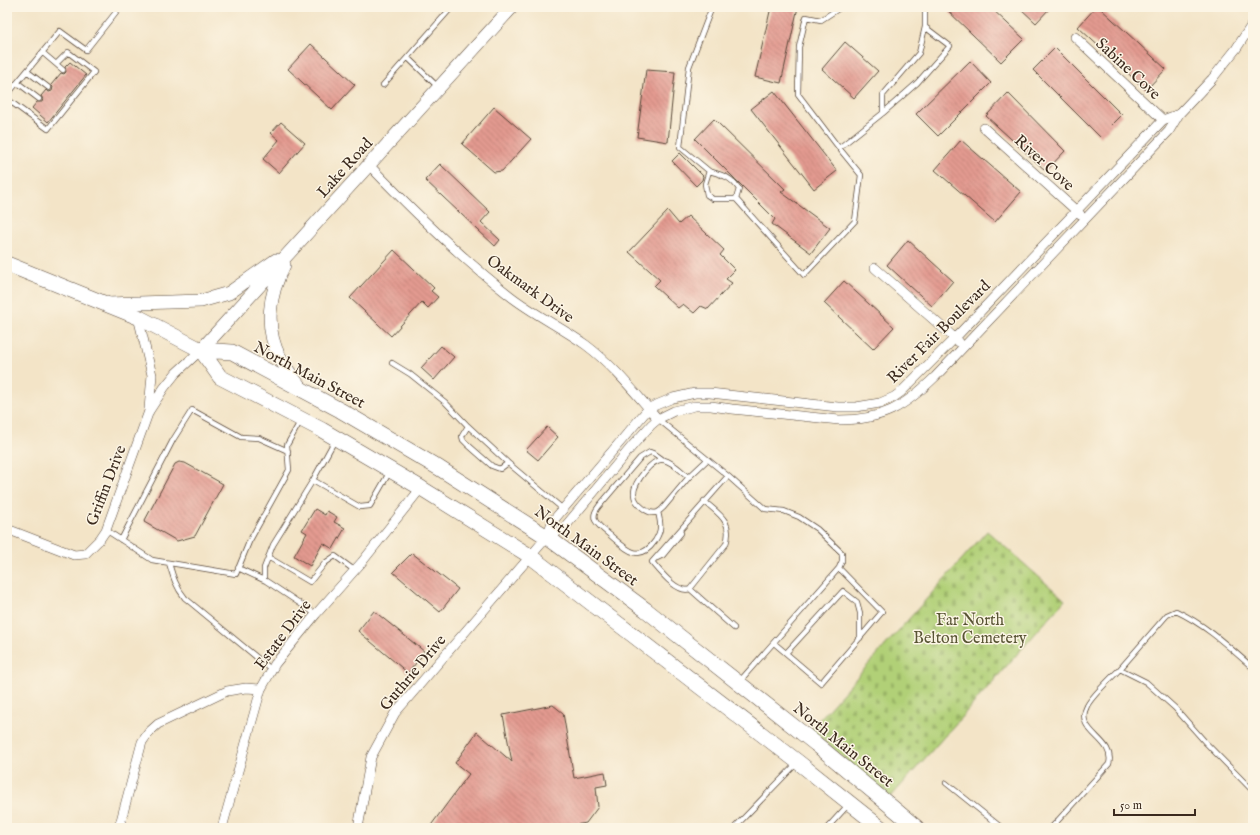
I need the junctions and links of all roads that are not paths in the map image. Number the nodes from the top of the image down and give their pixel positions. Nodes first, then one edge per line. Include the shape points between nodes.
1 (120, 7) edge
2 (452, 7) edge
3 (512, 7) edge
4 (712, 7) edge
5 (841, 7) edge
6 (925, 7) edge
7 (1253, 23) edge
8 (925, 26) junction
9 (1075, 37) dead end
10 (43, 53) junction
11 (408, 58) junction
12 (56, 64) junction
13 (63, 70) dead end
14 (28, 72) junction
15 (18, 83) junction
16 (383, 85) dead end
17 (48, 88) dead end
18 (439, 88) junction
19 (7, 95) edge
20 (7, 99) edge
21 (39, 99) dead end
22 (884, 113) junction
23 (1179, 114) junction
24 (1163, 120) junction
25 (984, 128) dead end
26 (839, 148) junction
27 (369, 165) junction
28 (709, 172) junction
29 (736, 199) junction
30 (1077, 210) junction
31 (1084, 219) junction
32 (295, 246) junction
33 (7, 264) edge
34 (875, 268) dead end
35 (108, 304) junction
36 (138, 317) junction
37 (955, 338) junction
38 (964, 346) junction
39 (201, 350) junction
40 (392, 363) dead end
41 (303, 390) junction
42 (880, 403) junction
43 (649, 408) junction
44 (149, 410) junction
45 (881, 414) junction
46 (301, 419) junction
47 (658, 419) junction
48 (468, 426) junction
49 (336, 438) junction
50 (288, 452) junction
51 (662, 459) junction
52 (707, 460) junction
53 (508, 463) junction
54 (391, 470) junction
55 (728, 476) junction
56 (689, 477) junction
57 (313, 480) junction
58 (421, 488) junction
59 (704, 501) junction
60 (563, 509) junction
61 (658, 512) junction
62 (7, 529) edge
63 (106, 530) junction
64 (547, 537) junction
65 (121, 540) junction
66 (530, 556) junction
67 (268, 557) junction
68 (169, 563) junction
69 (238, 568) junction
70 (839, 568) junction
71 (354, 570) junction
72 (264, 580) junction
73 (690, 589) junction
74 (316, 614) junction
75 (734, 628) dead end
76 (860, 638) junction
77 (774, 643) junction
78 (786, 653) junction
79 (1253, 668) edge
80 (1120, 669) junction
81 (272, 670) junction
82 (739, 683) junction
83 (261, 689) junction
84 (798, 762) junction
85 (946, 783) dead end
86 (1253, 791) edge
87 (850, 803) junction
88 (829, 827) edge
89 (119, 828) edge
90 (222, 828) edge
91 (358, 828) edge
92 (734, 828) edge
93 (881, 828) edge
94 (917, 828) edge
95 (1002, 828) edge
96 (1051, 828) edge

1 - 10 lane via 86,50 60,31
2 - 11 lane
3 - 18 main road, Lake Road
4 - 28 lane via 689,67 680,147
5 - 26 lane via 822,20 806,17 799,47 798,94
6 - 8 lane
7 - 23 street, River Fair Boulevard via 1212,79
8 - 22 lane via 919,53 884,95
8 - 22 lane via 950,46 917,83
9 - 24 street, Sabine Cove
10 - 12 lane
10 - 14 lane
11 - 16 lane
11 - 18 lane
12 - 13 lane
12 - 20 lane via 68,52 94,72 58,113 48,129
14 - 15 lane
14 - 17 lane
15 - 19 lane
15 - 21 lane
18 - 27 main road, Lake Road
22 - 26 lane
23 - 24 street, River Fair Boulevard
23 - 31 street, River Fair Boulevard via 1169,131
24 - 30 street, River Fair Boulevard
25 - 30 street, River Cove
26 - 29 lane via 861,175 855,221 804,276
27 - 32 main road, Lake Road
27 - 43 street, Oakmark Drive via 408,206 482,273 510,296 557,325 602,358
28 - 29 lane via 725,176 735,183 739,189
28 - 29 lane via 705,184 707,195 714,199
30 - 31 street, River Cove
30 - 37 street, River Fair Boulevard
31 - 38 street, River Fair Boulevard
32 - 35 main road via 229,293 201,301
32 - 39 main road, Lake Road
32 - 41 main road via 277,278 271,298 269,321 279,357
33 - 35 main road, North Main Street
34 - 37 street
35 - 36 main road, North Main Street
36 - 39 main road, North Main Street
36 - 44 street, Griffin Drive via 152,375
37 - 38 street
37 - 42 street, River Fair Boulevard via 901,392
38 - 45 street, River Fair Boulevard via 923,389 895,410
39 - 41 main road, North Main Street via 232,352
39 - 44 street, Griffin Drive via 176,373
39 - 46 main road, North Main Street via 220,377
40 - 48 lane via 445,402
41 - 64 main road, North Main Street via 439,468
42 - 43 street, River Fair Boulevard via 838,407 695,393 673,398
42 - 45 street
43 - 47 street, Oakmark Drive
43 - 60 street, River Fair Boulevard
44 - 63 street, Griffin Drive
45 - 47 street, River Fair Boulevard via 857,420 839,420 695,406 674,411
46 - 49 main road, North Main Street
46 - 50 lane via 287,446
47 - 52 lane
47 - 64 street, River Fair Boulevard via 563,529
48 - 53 lane
48 - 53 lane via 462,436 467,444 492,466 500,469
49 - 54 main road, North Main Street
49 - 57 lane
50 - 65 lane via 258,438 241,437 192,410 173,440
50 - 69 lane via 289,470 249,542
51 - 56 lane via 672,463
51 - 61 lane via 649,466 637,484 634,494 638,504 646,510
51 - 61 lane via 650,452 640,458 599,506 595,512 595,520 625,548 637,553 647,550 660,533
52 - 55 lane
52 - 56 lane
53 - 60 lane
54 - 57 lane via 370,506 360,507
54 - 58 main road, North Main Street
55 - 59 lane
55 - 70 lane via 765,509 784,511 799,517 817,530 842,553
56 - 61 lane
57 - 67 lane
58 - 66 main road, North Main Street
58 - 71 street, Estate Drive
59 - 73 lane via 724,518 729,534 726,544
59 - 73 lane via 652,562 680,589
60 - 64 street, River Fair Boulevard via 552,522
62 - 63 street, Griffin Drive via 74,555 85,554
63 - 65 lane
64 - 66 street, River Fair Boulevard
64 - 82 main road, North Main Street
65 - 68 lane via 152,560
66 - 84 main road, North Main Street
66 - 91 street, Guthrie Drive via 395,713 371,757
67 - 71 lane via 310,582 325,563 335,556
67 - 72 lane via 264,568
68 - 69 lane via 236,574
68 - 81 lane via 178,590 185,598
69 - 72 lane
70 - 76 lane via 882,612
70 - 77 lane
71 - 74 street, Estate Drive
72 - 74 lane
73 - 75 lane
74 - 81 street, Estate Drive
76 - 78 lane via 821,684
76 - 78 lane via 860,613 857,602 843,591
77 - 78 lane
77 - 82 lane
79 - 80 lane via 1210,631 1176,611 1167,615
80 - 86 lane via 1146,682 1175,708
80 - 96 lane via 1087,704 1084,713 1088,728 1108,750 1111,757 1109,764
81 - 83 street, Estate Drive
82 - 94 main road, North Main Street
83 - 89 street via 227,691 158,724 149,732 142,742
83 - 90 street, Estate Drive
84 - 87 main road, North Main Street
84 - 92 lane
85 - 95 lane
87 - 88 lane
87 - 93 main road, North Main Street

